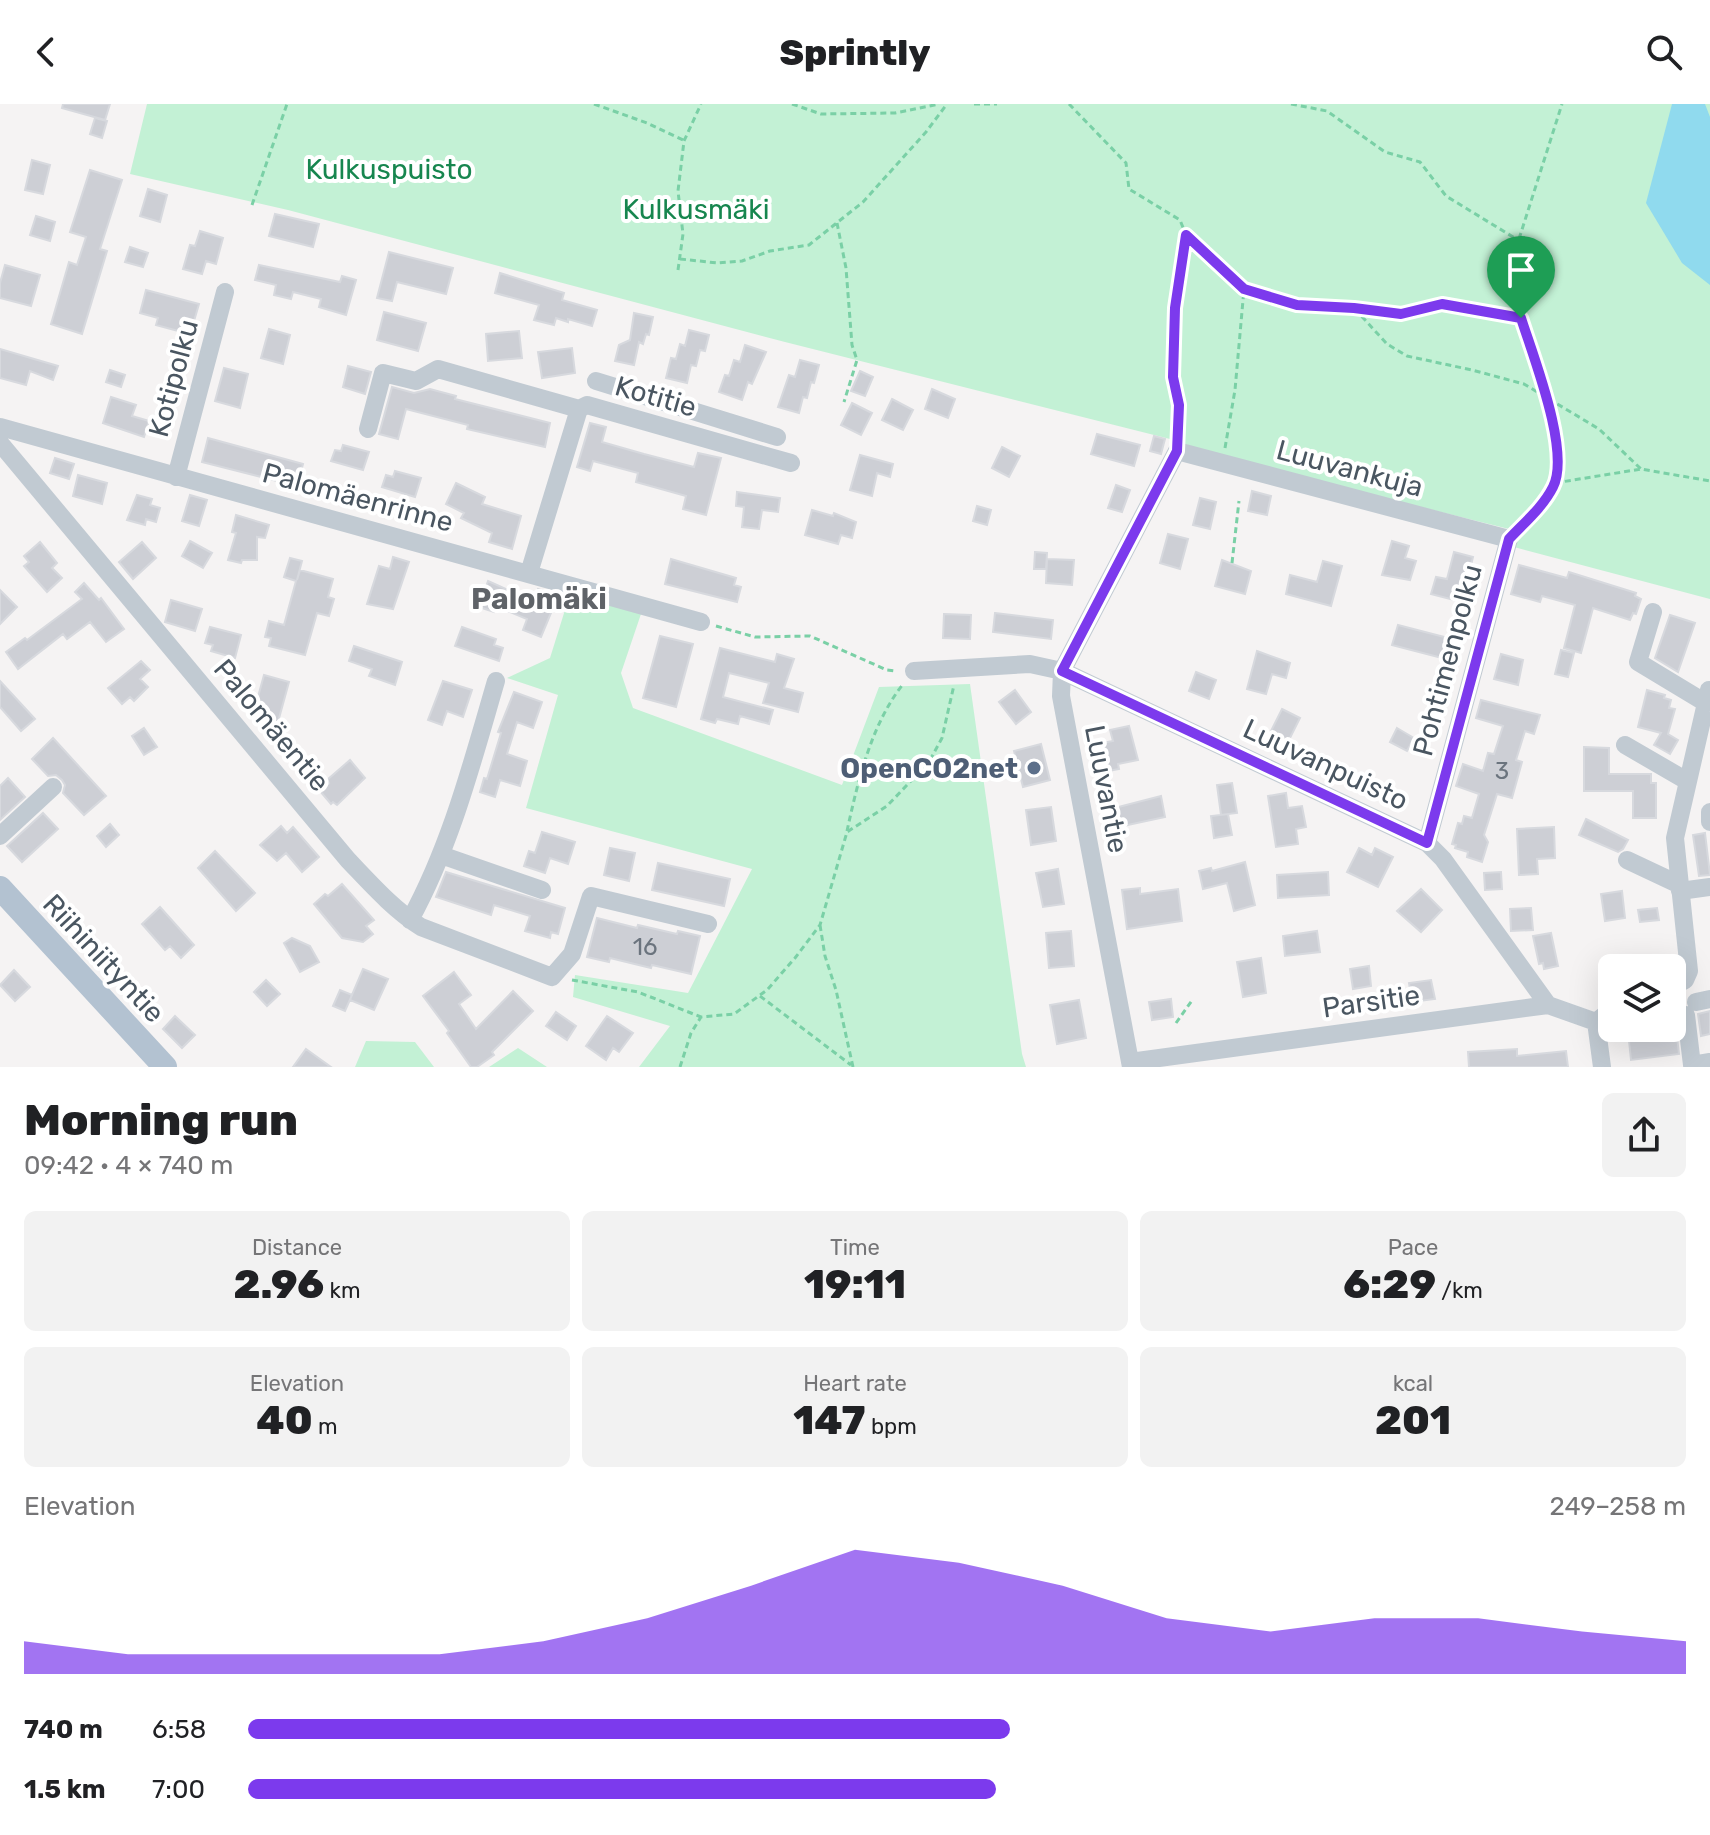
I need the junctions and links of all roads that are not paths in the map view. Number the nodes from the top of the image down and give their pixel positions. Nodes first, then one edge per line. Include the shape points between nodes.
1 (225, 292) dead end
2 (596, 381) dead end
3 (685, 408) junction
4 (579, 409) junction
5 (0, 427) edge
6 (368, 429) dead end
7 (678, 431) junction
8 (777, 437) dead end
9 (0, 443) edge
10 (791, 463) dead end
11 (176, 477) junction
12 (1509, 539) joint
13 (529, 573) junction
14 (1653, 612) dead end
15 (701, 622) road end
16 (914, 671) road end
17 (1062, 671) junction
18 (496, 681) dead end
19 (1707, 697) edge
20 (1704, 737) edge
21 (1625, 745) dead end
22 (1687, 781) junction
23 (53, 787) dead end
24 (1710, 812) edge
25 (1710, 822) edge
26 (0, 836) edge
27 (1427, 843) junction
28 (441, 855) junction
29 (1627, 860) dead end
30 (1710, 887) edge
31 (0, 888) edge
32 (1679, 888) junction
33 (542, 890) dead end
34 (410, 920) junction
35 (708, 924) dead end
36 (1686, 975) edge
37 (1548, 1005) junction
38 (1686, 1015) edge
39 (1596, 1022) joint
40 (1710, 1062) edge
41 (1131, 1064) edge
42 (165, 1067) edge
43 (1602, 1067) edge

1 - 11 street, Kotipolku
2 - 3 street
3 - 7 street
3 - 8 street
4 - 6 street via 438,369 416,381 383,373
4 - 7 street, Kotitie via 587,405
4 - 13 street, Kotitie
5 - 11 street, Palomäenrinne
7 - 10 street, Kotitie
9 - 34 street, Palomäentie via 348,860
11 - 13 street, Palomäenrinne
12 - 17 street, Luuvankuja via 1177,451
12 - 27 street, Pohtimenpolku
13 - 15 street, Palomäenrinne
14 - 19 street via 1638,662
16 - 17 street, Luuvanpuisto via 1030,664
17 - 27 street, Luuvanpuisto
17 - 41 street, Luuvantie via 1061,696
18 - 28 street
19 - 20 street
20 - 22 street
21 - 22 street
22 - 32 street via 1675,838
23 - 26 street
24 - 25 street
27 - 37 street, Luuvanpuisto
28 - 33 street
28 - 34 street
29 - 32 street
30 - 32 street
31 - 42 main road, Riihiniityntie
32 - 36 street via 1689,959
34 - 35 street, Palomäentie via 552,977 572,954 591,896
37 - 39 street, Parsitie
37 - 41 street, Parsitie
38 - 40 street via 1692,1065
39 - 43 street

